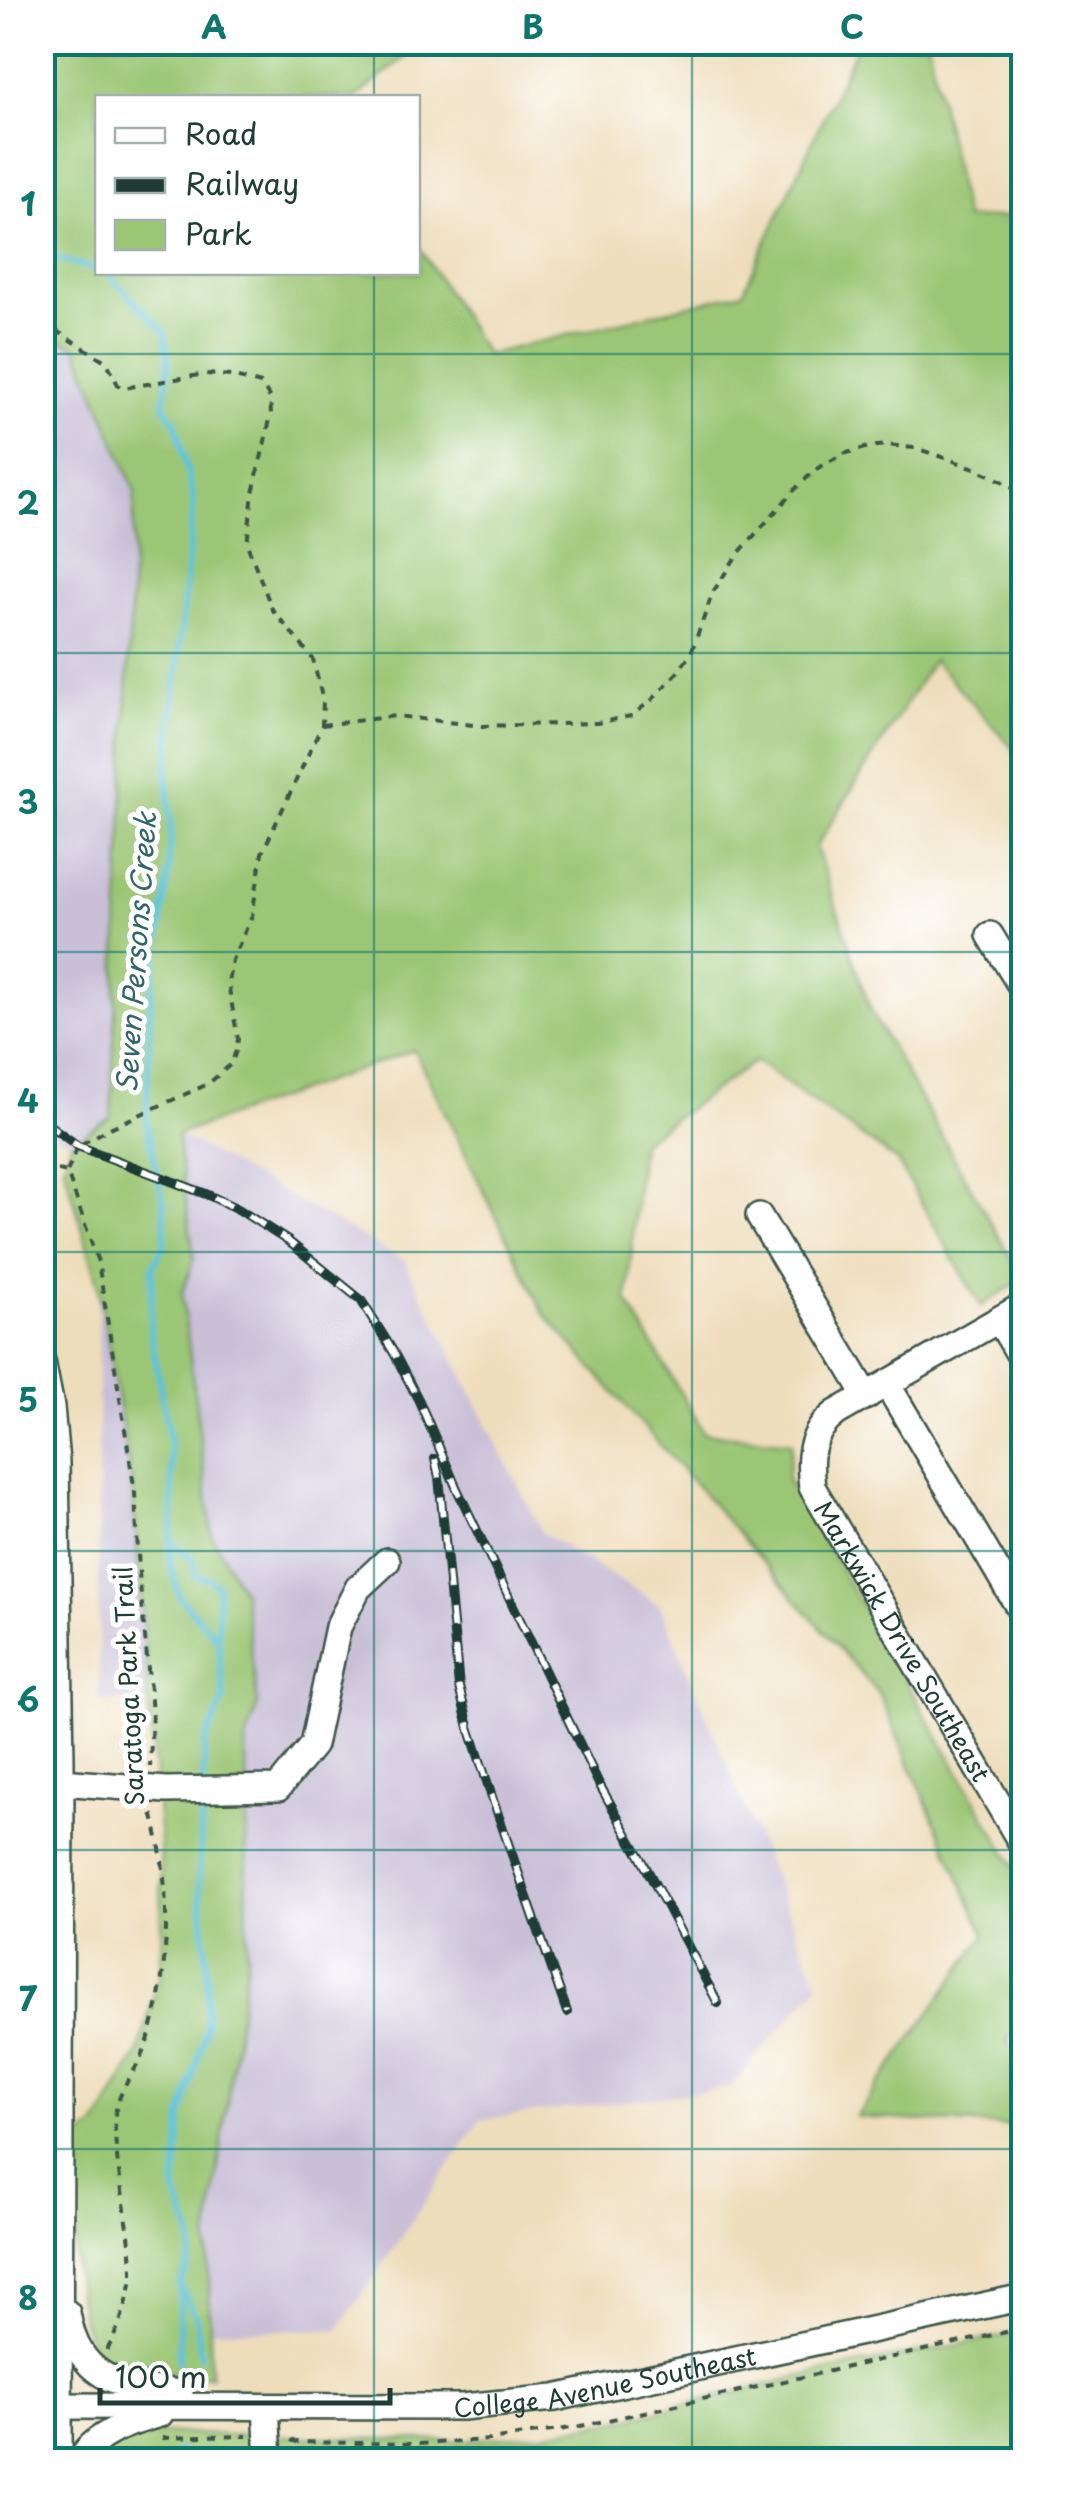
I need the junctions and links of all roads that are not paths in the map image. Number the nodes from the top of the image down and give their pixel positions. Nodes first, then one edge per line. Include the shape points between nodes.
1 (990, 935) dead end
2 (1024, 991) edge
3 (759, 1216) dead end
4 (1024, 1306) edge
5 (999, 1320) junction
6 (42, 1362) edge
7 (1024, 1362) edge
8 (877, 1390) junction
9 (387, 1561) dead end
10 (1024, 1616) edge
11 (52, 1783) edge
12 (1024, 1846) edge
13 (59, 2268) junction
14 (1024, 2296) edge
15 (51, 2406) edge
16 (188, 2407) junction
17 (256, 2407) junction
18 (58, 2460) edge
19 (80, 2460) edge
20 (269, 2460) edge

1 - 2 street
3 - 8 street
4 - 5 street, Markwick Drive Southeast
5 - 7 street
5 - 8 street, Markwick Drive Southeast
6 - 11 street via 56,1462
8 - 10 street
8 - 12 street, Markwick Drive Southeast via 822,1424 810,1458 812,1487
9 - 11 street via 358,1588 338,1627 313,1745 278,1788
11 - 13 street
13 - 15 street
13 - 17 street via 68,2320 95,2370 115,2382
14 - 17 street, College Avenue Southeast via 555,2398 462,2407
15 - 16 street, College Avenue Southeast
15 - 18 street
16 - 17 street, College Avenue Southeast
16 - 19 street via 119,2427
17 - 20 street

